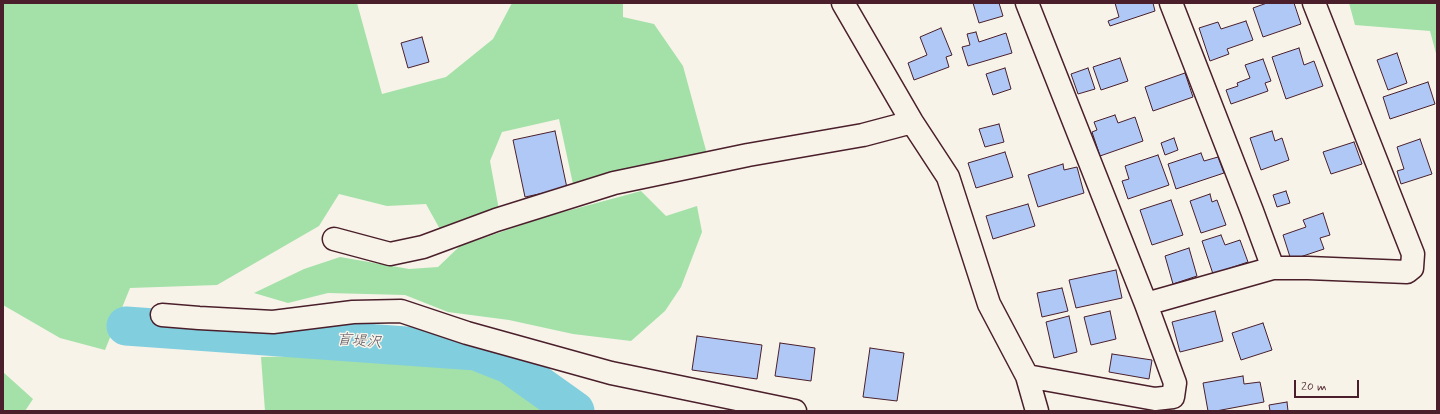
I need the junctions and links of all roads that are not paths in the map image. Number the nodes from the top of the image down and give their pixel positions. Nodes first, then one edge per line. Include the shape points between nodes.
1 (843, 3) edge
2 (1027, 3) edge
3 (1171, 3) edge
4 (1314, 3) edge
5 (912, 122) junction
6 (334, 239) dead end
7 (1273, 268) junction
8 (1146, 304) junction
9 (162, 314) dead end
10 (1027, 376) junction
11 (795, 411) edge
12 (1037, 411) edge

1 - 5 street
2 - 8 street
3 - 7 street
4 - 7 street via 1413,254 1412,268 1407,272
5 - 6 street via 863,135 748,155 614,183 410,250 390,254
5 - 10 street via 948,177 989,304
7 - 8 street
8 - 10 street via 1175,383 1173,398 1155,399
9 - 11 street via 273,322 353,312 401,311 467,334 611,374
10 - 12 street

